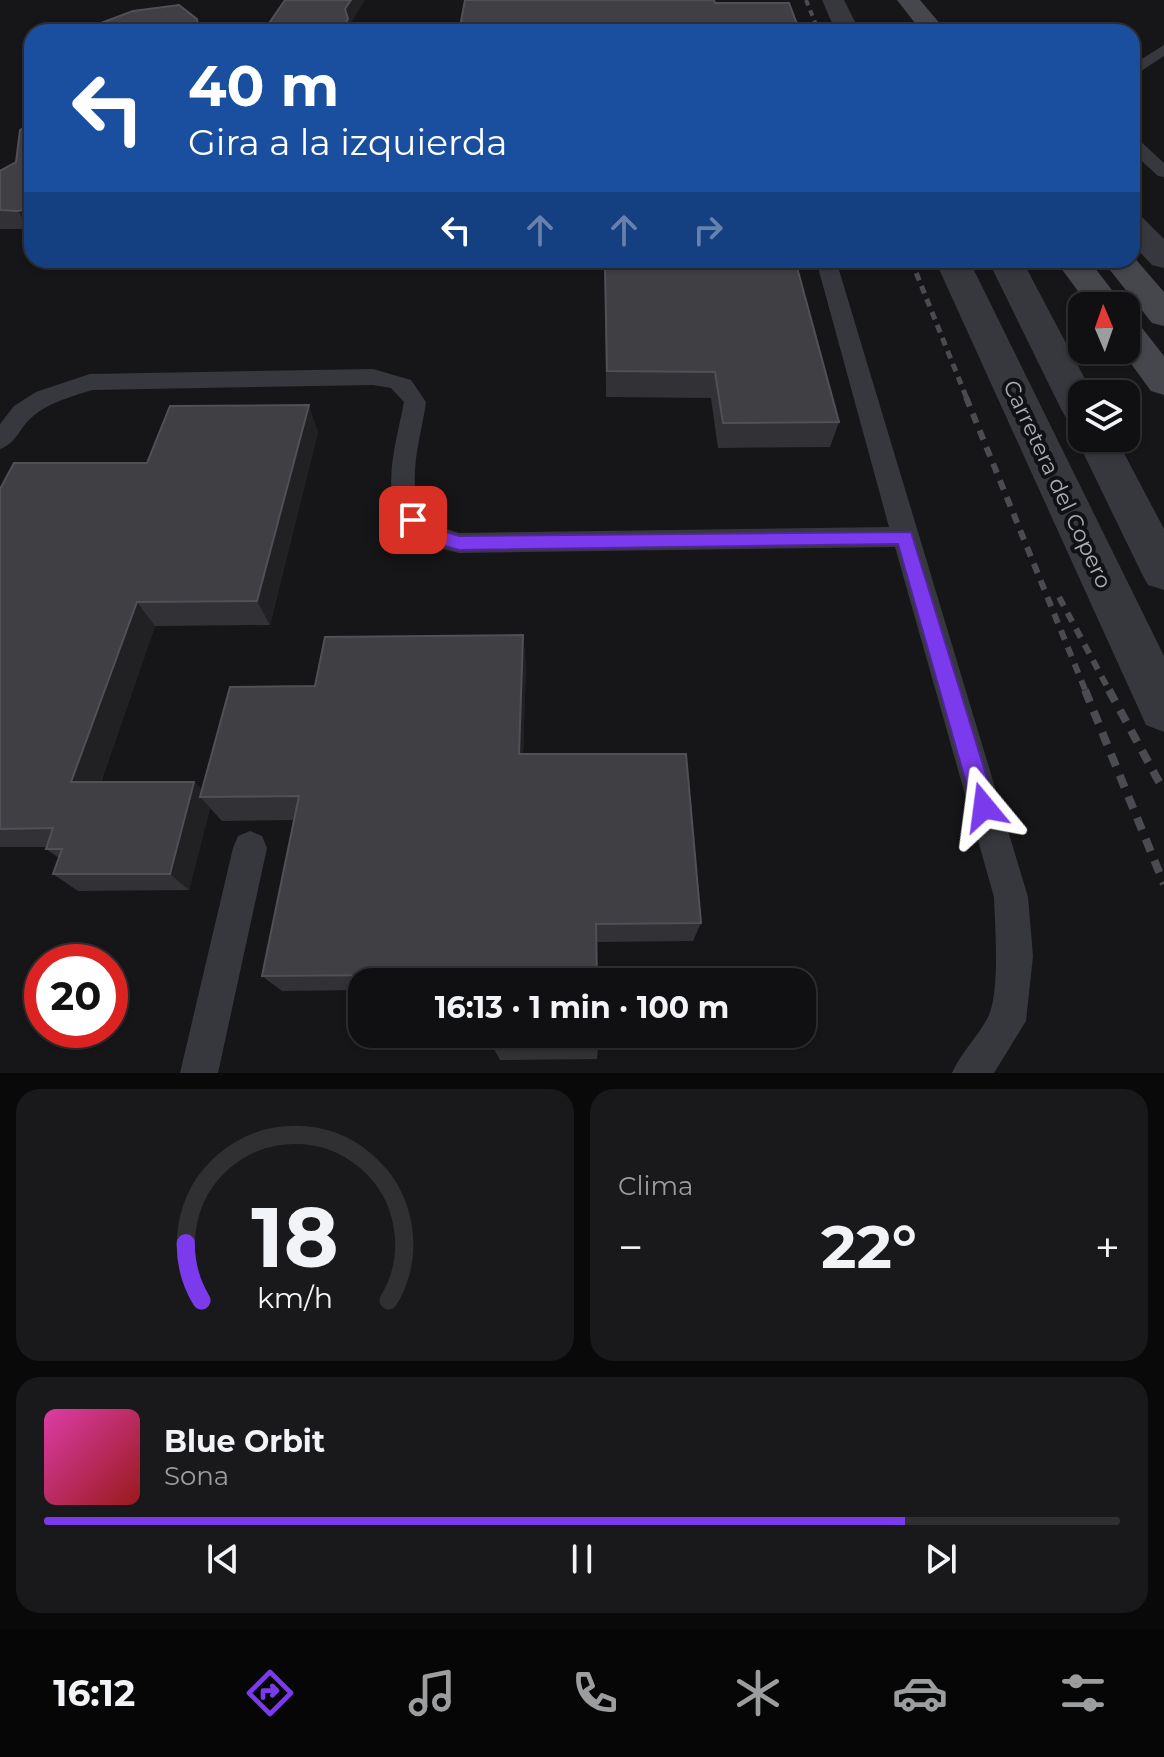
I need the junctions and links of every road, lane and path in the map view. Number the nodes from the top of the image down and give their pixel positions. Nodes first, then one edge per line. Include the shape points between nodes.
1 (833, 0) edge
2 (844, 24) edge
3 (1164, 49) edge
4 (1140, 66) edge
5 (1140, 150) edge
6 (1164, 172) edge
7 (1140, 233) edge
8 (1164, 258) edge
9 (826, 268) edge
10 (956, 268) edge
11 (1009, 268) edge
12 (1078, 268) edge
13 (1126, 268) edge
14 (1096, 292) edge
15 (1164, 315) edge
16 (1140, 350) edge
17 (1164, 382) edge
18 (1068, 384) edge
19 (0, 440) edge
20 (1103, 452) edge
21 (905, 537) junction
22 (1164, 572) edge
23 (1164, 709) edge
24 (250, 848) dead end
25 (199, 1073) edge
26 (971, 1073) edge

1 - 2 street
3 - 4 lane
5 - 6 lane
7 - 8 street
9 - 21 lane
10 - 23 street, Carretera del Copero
11 - 18 street
12 - 14 main road
13 - 15 main road
16 - 17 main road
19 - 21 lane via 22,412 90,382 373,377 397,380 415,402 403,495 413,520 431,534 459,543
20 - 22 street
21 - 26 lane via 1011,897 1015,956 1007,1021
24 - 25 lane

